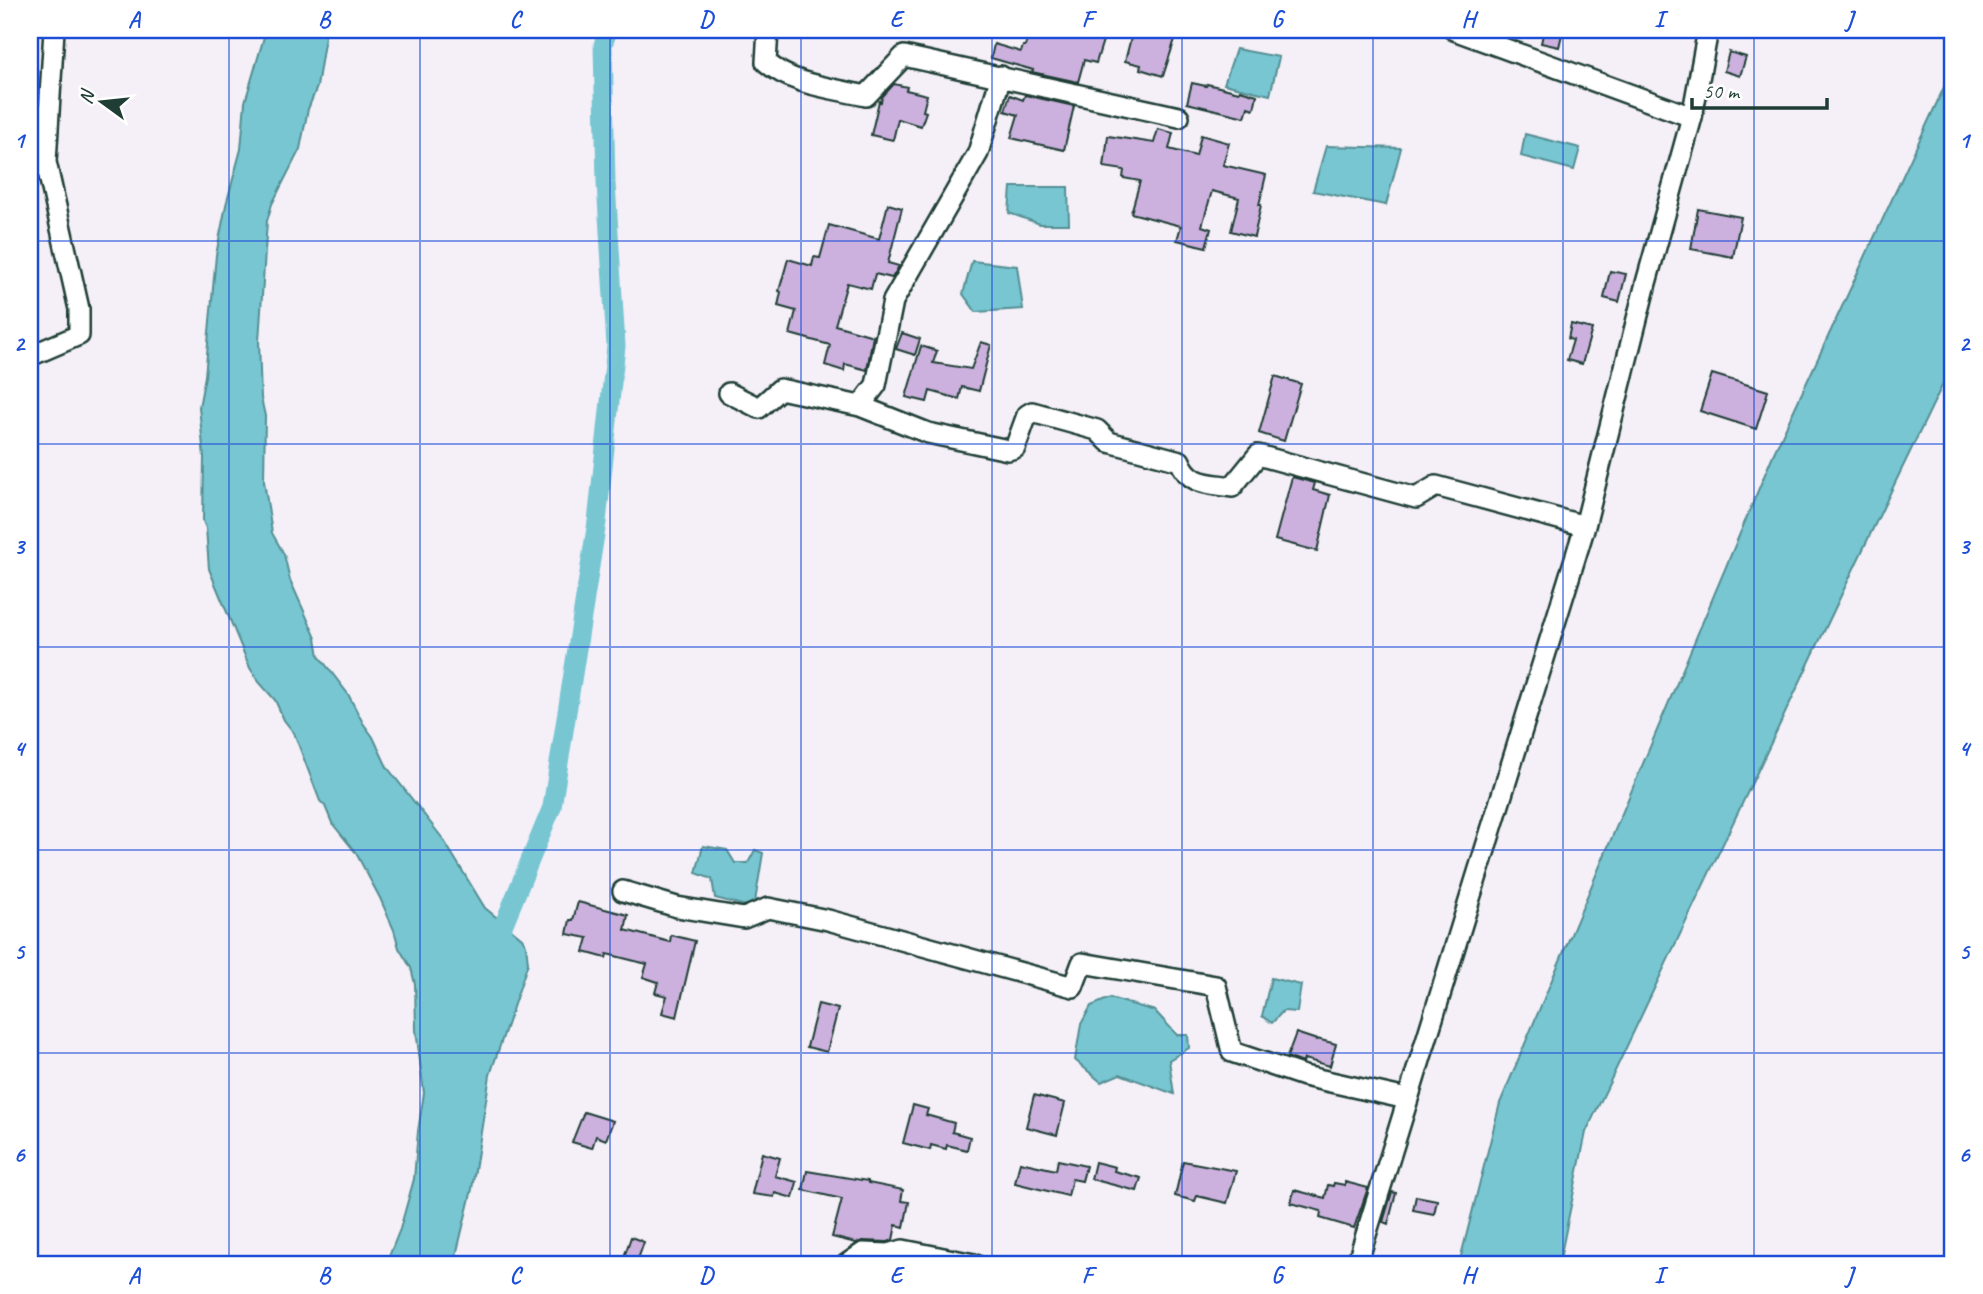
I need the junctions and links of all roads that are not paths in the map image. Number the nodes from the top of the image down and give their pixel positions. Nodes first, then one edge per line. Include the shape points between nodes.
1 (54, 30) edge
2 (768, 30) edge
3 (1454, 30) edge
4 (1708, 30) edge
5 (1001, 76) junction
6 (1179, 117) dead end
7 (1692, 117) junction
8 (30, 356) edge
9 (729, 393) dead end
10 (860, 406) junction
11 (1585, 526) junction
12 (623, 891) dead end
13 (1407, 1099) junction
14 (847, 1264) edge
15 (974, 1264) edge
16 (1357, 1264) edge

1 - 8 street via 46,162 79,309 79,335
2 - 5 street via 766,62 770,66 797,80 866,96 904,56
3 - 7 street
4 - 7 street
5 - 6 street
5 - 10 street via 978,153 893,301 876,385
7 - 11 street
9 - 10 street via 759,408 780,389
10 - 11 street via 928,433 1008,450 1015,448 1032,412 1097,430 1109,442 1180,461 1185,473 1201,482 1232,487 1258,455 1416,498 1436,486
11 - 13 street
12 - 13 street via 677,907 744,918 768,908 828,920 1073,987 1082,963 1216,986 1232,1052 1304,1076
13 - 16 street
14 - 15 street via 863,1253 903,1250

